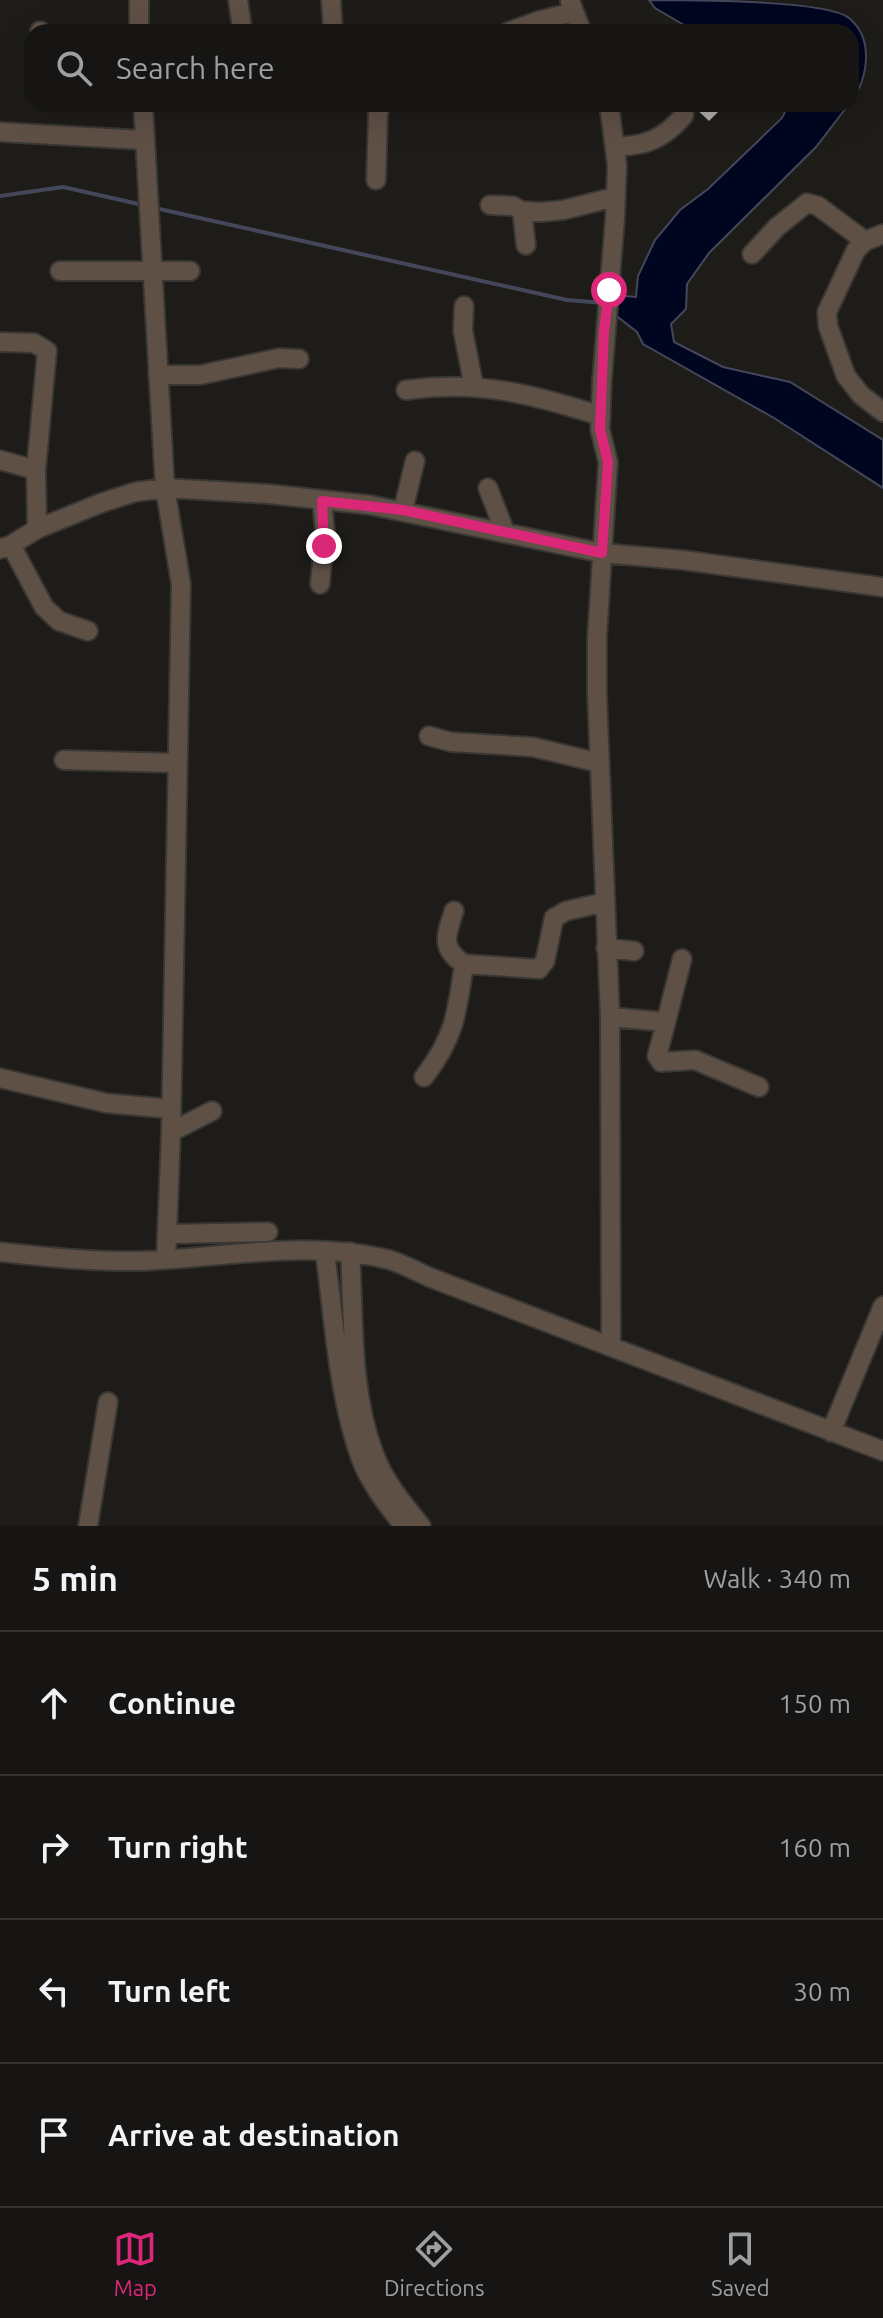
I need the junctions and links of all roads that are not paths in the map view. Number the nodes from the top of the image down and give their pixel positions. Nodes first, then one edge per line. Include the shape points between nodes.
1 (139, 0) edge
2 (238, 0) edge
3 (331, 0) edge
4 (572, 6) edge
5 (139, 24) edge
6 (241, 24) edge
7 (332, 24) edge
8 (530, 24) edge
9 (143, 112) edge
10 (379, 112) edge
11 (610, 112) edge
12 (684, 115) dead end
13 (0, 132) edge
14 (144, 140) junction
15 (615, 146) junction
16 (376, 180) dead end
17 (615, 197) junction
18 (490, 205) dead end
19 (522, 211) junction
20 (883, 234) edge
21 (865, 241) junction
22 (526, 245) dead end
23 (752, 254) dead end
24 (60, 271) dead end
25 (151, 271) junction
26 (190, 271) dead end
27 (464, 306) dead end
28 (0, 342) edge
29 (299, 359) dead end
30 (158, 375) junction
31 (474, 387) junction
32 (406, 390) dead end
33 (883, 412) edge
34 (601, 416) junction
35 (0, 460) edge
36 (415, 461) dead end
37 (36, 470) junction
38 (165, 488) junction
39 (488, 488) dead end
40 (322, 501) junction
41 (403, 510) junction
42 (37, 529) junction
43 (505, 532) junction
44 (6, 547) edge
45 (602, 553) junction
46 (320, 584) dead end
47 (883, 587) edge
48 (88, 631) dead end
49 (429, 736) dead end
50 (64, 760) dead end
51 (177, 763) junction
52 (600, 763) junction
53 (605, 902) junction
54 (454, 911) dead end
55 (606, 948) junction
56 (634, 951) dead end
57 (682, 959) dead end
58 (464, 964) junction
59 (610, 1017) junction
60 (666, 1022) junction
61 (424, 1077) dead end
62 (0, 1078) edge
63 (759, 1087) dead end
64 (171, 1109) junction
65 (212, 1111) dead end
66 (171, 1132) junction
67 (268, 1232) dead end
68 (168, 1234) junction
69 (0, 1252) edge
70 (350, 1252) junction
71 (325, 1253) junction
72 (166, 1259) junction
73 (883, 1306) edge
74 (611, 1345) junction
75 (108, 1402) dead end
76 (831, 1432) junction
77 (883, 1451) edge
78 (88, 1526) edge
79 (404, 1526) edge
80 (421, 1526) edge

1 - 5 street
2 - 6 street
3 - 7 street
4 - 8 street
9 - 14 street
10 - 16 street
11 - 15 street
12 - 15 street via 661,137
13 - 14 street
14 - 25 street
15 - 17 street
17 - 19 street via 563,210
17 - 34 street
18 - 19 street
19 - 22 street
20 - 21 street
21 - 23 street via 807,203
21 - 33 street via 829,302 828,326 852,385
24 - 25 street
25 - 26 street
25 - 30 street
27 - 31 street via 463,331
28 - 37 street via 34,343 47,351
29 - 30 street via 279,358 200,375
30 - 38 street
31 - 32 street
31 - 34 street via 521,393
34 - 45 street via 608,462
35 - 37 street
36 - 41 street
37 - 42 street
38 - 40 street
38 - 42 street via 135,492
38 - 51 street via 181,584
39 - 43 street
40 - 41 street
40 - 46 street
41 - 43 street
42 - 44 street
43 - 45 street
44 - 48 street via 44,607 59,621
45 - 47 street
45 - 52 street via 597,638
49 - 52 street via 533,747
50 - 51 street
51 - 64 street
52 - 53 street
53 - 55 street
53 - 58 street via 554,918 539,969
54 - 58 street via 447,948
55 - 56 street
55 - 59 street
57 - 60 street
58 - 61 street via 449,1040
59 - 60 street
59 - 74 street
60 - 63 street via 657,1056 661,1062 695,1060
62 - 64 street via 106,1103
64 - 66 street
65 - 66 street
66 - 68 street
67 - 68 street
68 - 72 street
69 - 72 street
70 - 71 street
70 - 74 street via 393,1261
70 - 80 street via 358,1394 374,1454 395,1494
71 - 72 street
71 - 79 street via 345,1396 361,1460
73 - 76 street
74 - 76 street
75 - 78 street
76 - 77 street

